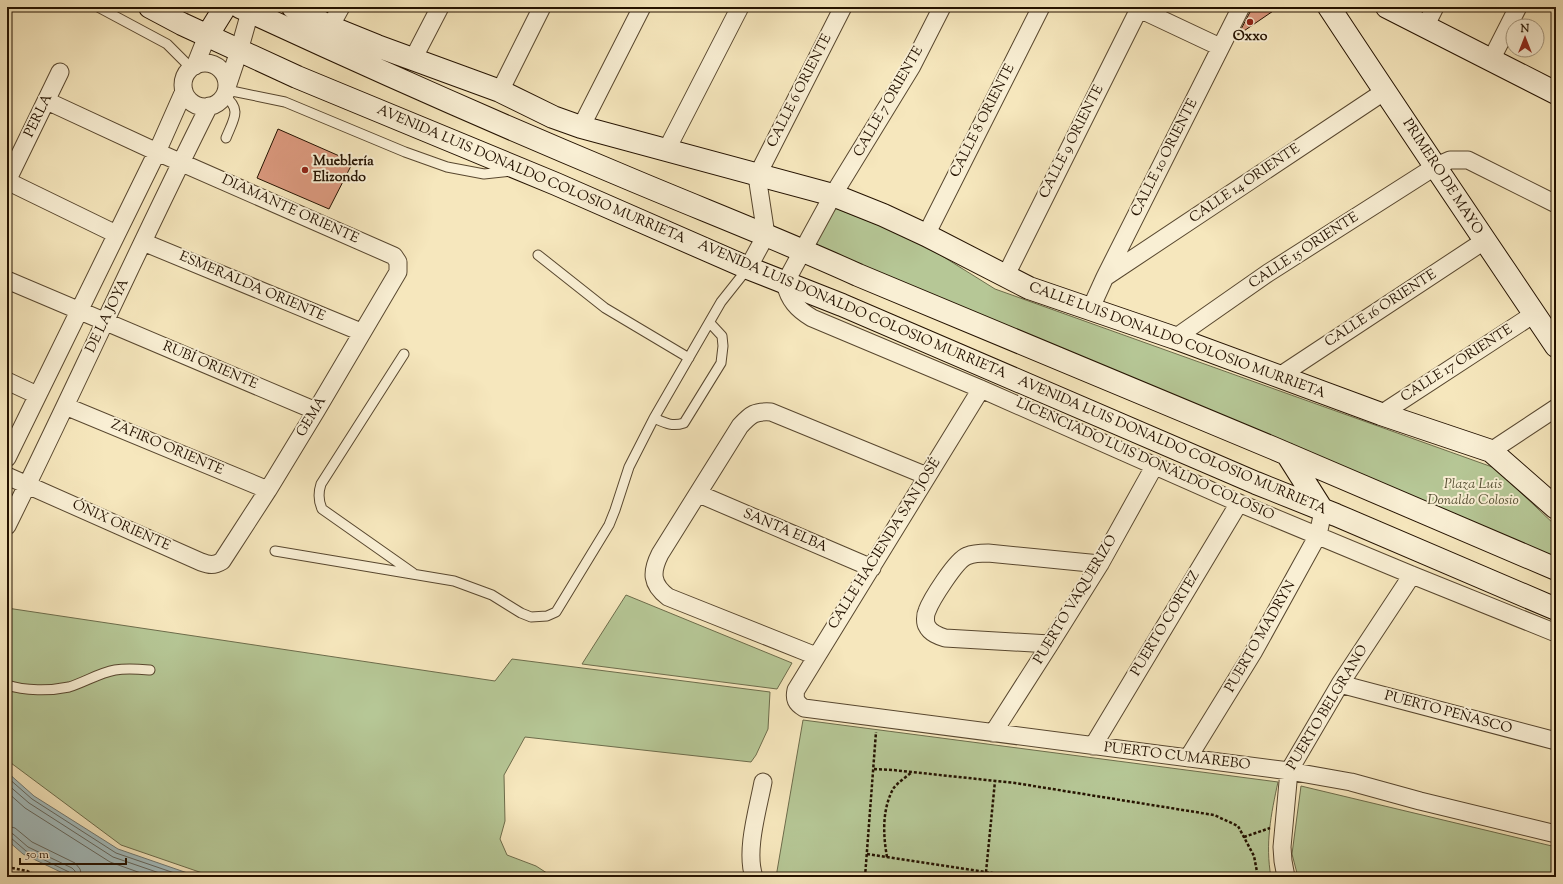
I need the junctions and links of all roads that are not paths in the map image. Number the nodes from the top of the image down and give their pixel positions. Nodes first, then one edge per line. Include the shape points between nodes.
1 (98, 7) edge
2 (150, 7) edge
3 (224, 7) edge
4 (293, 7) edge
5 (341, 7) edge
6 (440, 7) edge
7 (542, 7) edge
8 (642, 7) edge
9 (740, 7) edge
10 (843, 7) edge
11 (942, 7) edge
12 (1041, 7) edge
13 (1241, 7) edge
14 (1329, 7) edge
15 (1387, 7) edge
16 (1435, 7) edge
17 (1518, 7) edge
18 (1137, 8) edge
19 (245, 9) edge
20 (330, 27) junction
21 (1425, 27) junction
22 (207, 36) junction
23 (1220, 47) junction
24 (239, 50) junction
25 (413, 59) junction
26 (1491, 60) junction
27 (193, 67) junction
28 (60, 72) dead end
29 (226, 90) junction
30 (184, 91) junction
31 (500, 91) junction
32 (1385, 91) junction
33 (1556, 93) edge
34 (47, 100) junction
35 (209, 106) junction
36 (581, 127) junction
37 (226, 138) dead end
38 (667, 149) junction
39 (157, 152) junction
40 (180, 162) junction
41 (1436, 166) junction
42 (522, 170) junction
43 (757, 176) junction
44 (7, 181) edge
45 (833, 196) junction
46 (1556, 204) edge
47 (116, 234) junction
48 (766, 235) junction
49 (926, 235) junction
50 (1484, 241) junction
51 (143, 242) junction
52 (803, 250) junction
53 (538, 255) dead end
54 (398, 262) joint
55 (748, 268) junction
56 (1006, 275) junction
57 (1105, 277) junction
58 (7, 280) edge
59 (785, 283) junction
60 (79, 310) junction
61 (1090, 310) junction
62 (1534, 314) junction
63 (104, 321) junction
64 (710, 322) junction
65 (361, 332) junction
66 (1175, 338) junction
67 (1556, 346) edge
68 (404, 354) dead end
69 (689, 358) junction
70 (1278, 377) junction
71 (7, 381) edge
72 (981, 388) junction
73 (37, 395) junction
74 (65, 406) junction
75 (1556, 408) edge
76 (316, 411) junction
77 (1381, 414) junction
78 (654, 418) junction
79 (1280, 451) junction
80 (1491, 451) junction
81 (7, 458) edge
82 (1156, 465) junction
83 (7, 476) edge
84 (927, 476) junction
85 (1338, 476) junction
86 (1256, 483) junction
87 (27, 485) junction
88 (268, 490) junction
89 (699, 494) junction
90 (1238, 503) junction
91 (1318, 505) junction
92 (1556, 508) edge
93 (7, 526) edge
94 (1318, 535) junction
95 (275, 551) dead end
96 (1100, 564) junction
97 (216, 565) joint
98 (872, 568) junction
99 (1556, 569) edge
100 (416, 575) junction
101 (1412, 575) junction
102 (1556, 609) edge
103 (1556, 633) edge
104 (1050, 644) junction
105 (816, 656) junction
106 (150, 670) dead end
107 (1340, 684) junction
108 (7, 685) edge
109 (796, 701) joint
110 (992, 733) junction
111 (1556, 741) edge
112 (1093, 746) junction
113 (1188, 758) junction
114 (1288, 771) junction
115 (762, 782) dead end
116 (1556, 834) edge
117 (754, 877) edge
118 (1286, 877) edge

1 - 27 lane via 167,44
2 - 22 main road, AVENIDA LUIS DONALDO COLOSIO MURRIETA
3 - 22 main road
4 - 20 main road, CALLE LUIS DONALDO COLOSIO MURRIETA
5 - 20 street
6 - 25 street
7 - 31 street
8 - 36 street
9 - 38 street
10 - 43 street, CALLE 6 ORIENTE
11 - 45 street, CALLE 7 ORIENTE via 912,66
12 - 49 street, CALLE 8 ORIENTE
13 - 23 street, CALLE 10 ORIENTE
14 - 32 main road, PRIMERO DE MAYO
15 - 21 main road
16 - 21 street
17 - 26 street
18 - 23 street
18 - 56 street, CALLE 9 ORIENTE
19 - 24 street
19 - 48 main road via 530,137
20 - 25 main road, CALLE LUIS DONALDO COLOSIO MURRIETA
21 - 26 main road
22 - 24 main road, AVENIDA LUIS DONALDO COLOSIO MURRIETA
22 - 27 street, DE LA JOYA
23 - 57 street, CALLE 10 ORIENTE
24 - 29 street
24 - 42 main road, AVENIDA LUIS DONALDO COLOSIO MURRIETA
25 - 31 main road, CALLE LUIS DONALDO COLOSIO MURRIETA
26 - 33 main road
27 - 29 street via 202,63 214,65 224,72
27 - 30 street, DE LA JOYA via 185,77
28 - 34 street, PERLA
29 - 35 street, DE LA JOYA via 215,104
29 - 37 lane via 235,106
29 - 42 lane via 285,102 447,167 484,174
30 - 35 street via 198,106
30 - 39 street, DE LA JOYA
31 - 36 main road, CALLE LUIS DONALDO COLOSIO MURRIETA via 553,117
32 - 41 main road, PRIMERO DE MAYO
32 - 57 street, CALLE 14 ORIENTE
34 - 39 street, DIAMANTE ORIENTE
34 - 44 street, PERLA
35 - 40 street, DE LA JOYA
36 - 38 main road, CALLE LUIS DONALDO COLOSIO MURRIETA
38 - 43 main road, CALLE LUIS DONALDO COLOSIO MURRIETA
39 - 40 street, DIAMANTE ORIENTE
39 - 47 street, DE LA JOYA
40 - 51 street, DE LA JOYA
40 - 54 street, DIAMANTE ORIENTE via 394,256
41 - 46 street, CALLE 15 ORIENTE via 1450,160 1468,160
41 - 50 main road, PRIMERO DE MAYO
41 - 66 street, CALLE 15 ORIENTE via 1268,274
42 - 55 main road, AVENIDA LUIS DONALDO COLOSIO MURRIETA
43 - 45 main road, CALLE LUIS DONALDO COLOSIO MURRIETA
43 - 48 street
44 - 47 street
45 - 49 main road, CALLE LUIS DONALDO COLOSIO MURRIETA
45 - 52 street, CALLE 7 ORIENTE
47 - 60 street, DE LA JOYA
48 - 52 main road
48 - 55 street
49 - 56 main road, CALLE LUIS DONALDO COLOSIO MURRIETA
50 - 62 main road, PRIMERO DE MAYO
50 - 70 street, CALLE 16 ORIENTE
51 - 63 street, DE LA JOYA
51 - 65 street, ESMERALDA ORIENTE
52 - 59 street
52 - 79 main road via 909,297
53 - 69 lane via 605,308
54 - 65 street, GEMA via 398,272
55 - 59 main road, AVENIDA LUIS DONALDO COLOSIO MURRIETA
55 - 64 lane via 721,302
56 - 61 main road, CALLE LUIS DONALDO COLOSIO MURRIETA via 1029,288
57 - 61 street, CALLE 10 ORIENTE
58 - 60 street, RUBÍ ORIENTE
59 - 72 street, LICENCIADO LUIS DONALDO COLOSIO via 792,302 812,318
59 - 86 main road, AVENIDA LUIS DONALDO COLOSIO MURRIETA via 849,308
60 - 63 street, RUBÍ ORIENTE
60 - 73 street, DE LA JOYA
61 - 66 main road, CALLE LUIS DONALDO COLOSIO MURRIETA
62 - 67 main road, PRIMERO DE MAYO
62 - 77 street, CALLE 17 ORIENTE
63 - 74 street, DE LA JOYA
63 - 76 street, RUBÍ ORIENTE
64 - 69 lane
64 - 78 lane via 722,336 721,363 684,423 676,426
65 - 76 street, GEMA
66 - 70 main road, CALLE LUIS DONALDO COLOSIO MURRIETA
68 - 100 lane via 321,484 319,497 322,509
69 - 78 lane
70 - 77 main road, CALLE LUIS DONALDO COLOSIO MURRIETA
71 - 73 street
72 - 82 street, LICENCIADO LUIS DONALDO COLOSIO
72 - 84 street, CALLE HACIENDA SAN JOSÉ
73 - 81 street, DE LA JOYA
74 - 87 street, DE LA JOYA
74 - 88 street, ZAFIRO ORIENTE
75 - 80 street
76 - 88 street, GEMA
77 - 80 main road, CALLE LUIS DONALDO COLOSIO MURRIETA
78 - 100 lane via 629,467 609,525 553,615 531,617 473,587
79 - 85 main road
79 - 86 main road via 1285,466 1284,473 1279,479 1271,482
79 - 91 main road
80 - 92 main road, CALLE LUIS DONALDO COLOSIO MURRIETA
82 - 90 street, LICENCIADO LUIS DONALDO COLOSIO
82 - 96 street, PUERTO VAQUERIZO
83 - 87 street, ÓNIX ORIENTE
84 - 89 street via 771,412 762,411 753,413 740,426
84 - 98 street, CALLE HACIENDA SAN JOSÉ
85 - 91 main road via 1320,480 1315,489
85 - 99 main road
86 - 91 main road, AVENIDA LUIS DONALDO COLOSIO MURRIETA
87 - 93 street, DE LA JOYA
87 - 97 street, ÓNIX ORIENTE via 208,565
88 - 97 street, GEMA via 222,561
89 - 98 street, SANTA ELBA
89 - 105 street via 656,563 653,574 660,591 668,597
90 - 94 street, LICENCIADO LUIS DONALDO COLOSIO
90 - 112 street, PUERTO CORTEZ
91 - 94 street, PUERTO MADRYN
91 - 102 main road, AVENIDA LUIS DONALDO COLOSIO MURRIETA
94 - 101 street, LICENCIADO LUIS DONALDO COLOSIO
94 - 113 street, PUERTO MADRYN via 1254,651
95 - 100 lane
96 - 104 street, PUERTO VAQUERIZO
96 - 104 street via 975,553 966,556 954,567 926,613 927,626 932,632 945,638
98 - 105 street, CALLE HACIENDA SAN JOSÉ
101 - 103 street, LICENCIADO LUIS DONALDO COLOSIO
101 - 107 street, PUERTO BELGRANO
104 - 110 street, PUERTO VAQUERIZO
105 - 109 street, CALLE HACIENDA SAN JOSÉ via 796,690
106 - 108 lane via 114,670 57,689
107 - 111 street, PUERTO PEÑASCO
107 - 114 street, PUERTO BELGRANO
109 - 110 street, PUERTO CUMAREBO via 804,708
110 - 112 street, PUERTO CUMAREBO
112 - 113 street, PUERTO CUMAREBO
113 - 114 street, PUERTO CUMAREBO
114 - 116 street, PUERTO CUMAREBO via 1351,782
114 - 118 street, PUERTO BELGRANO via 1282,847
115 - 117 street via 751,849 751,868

